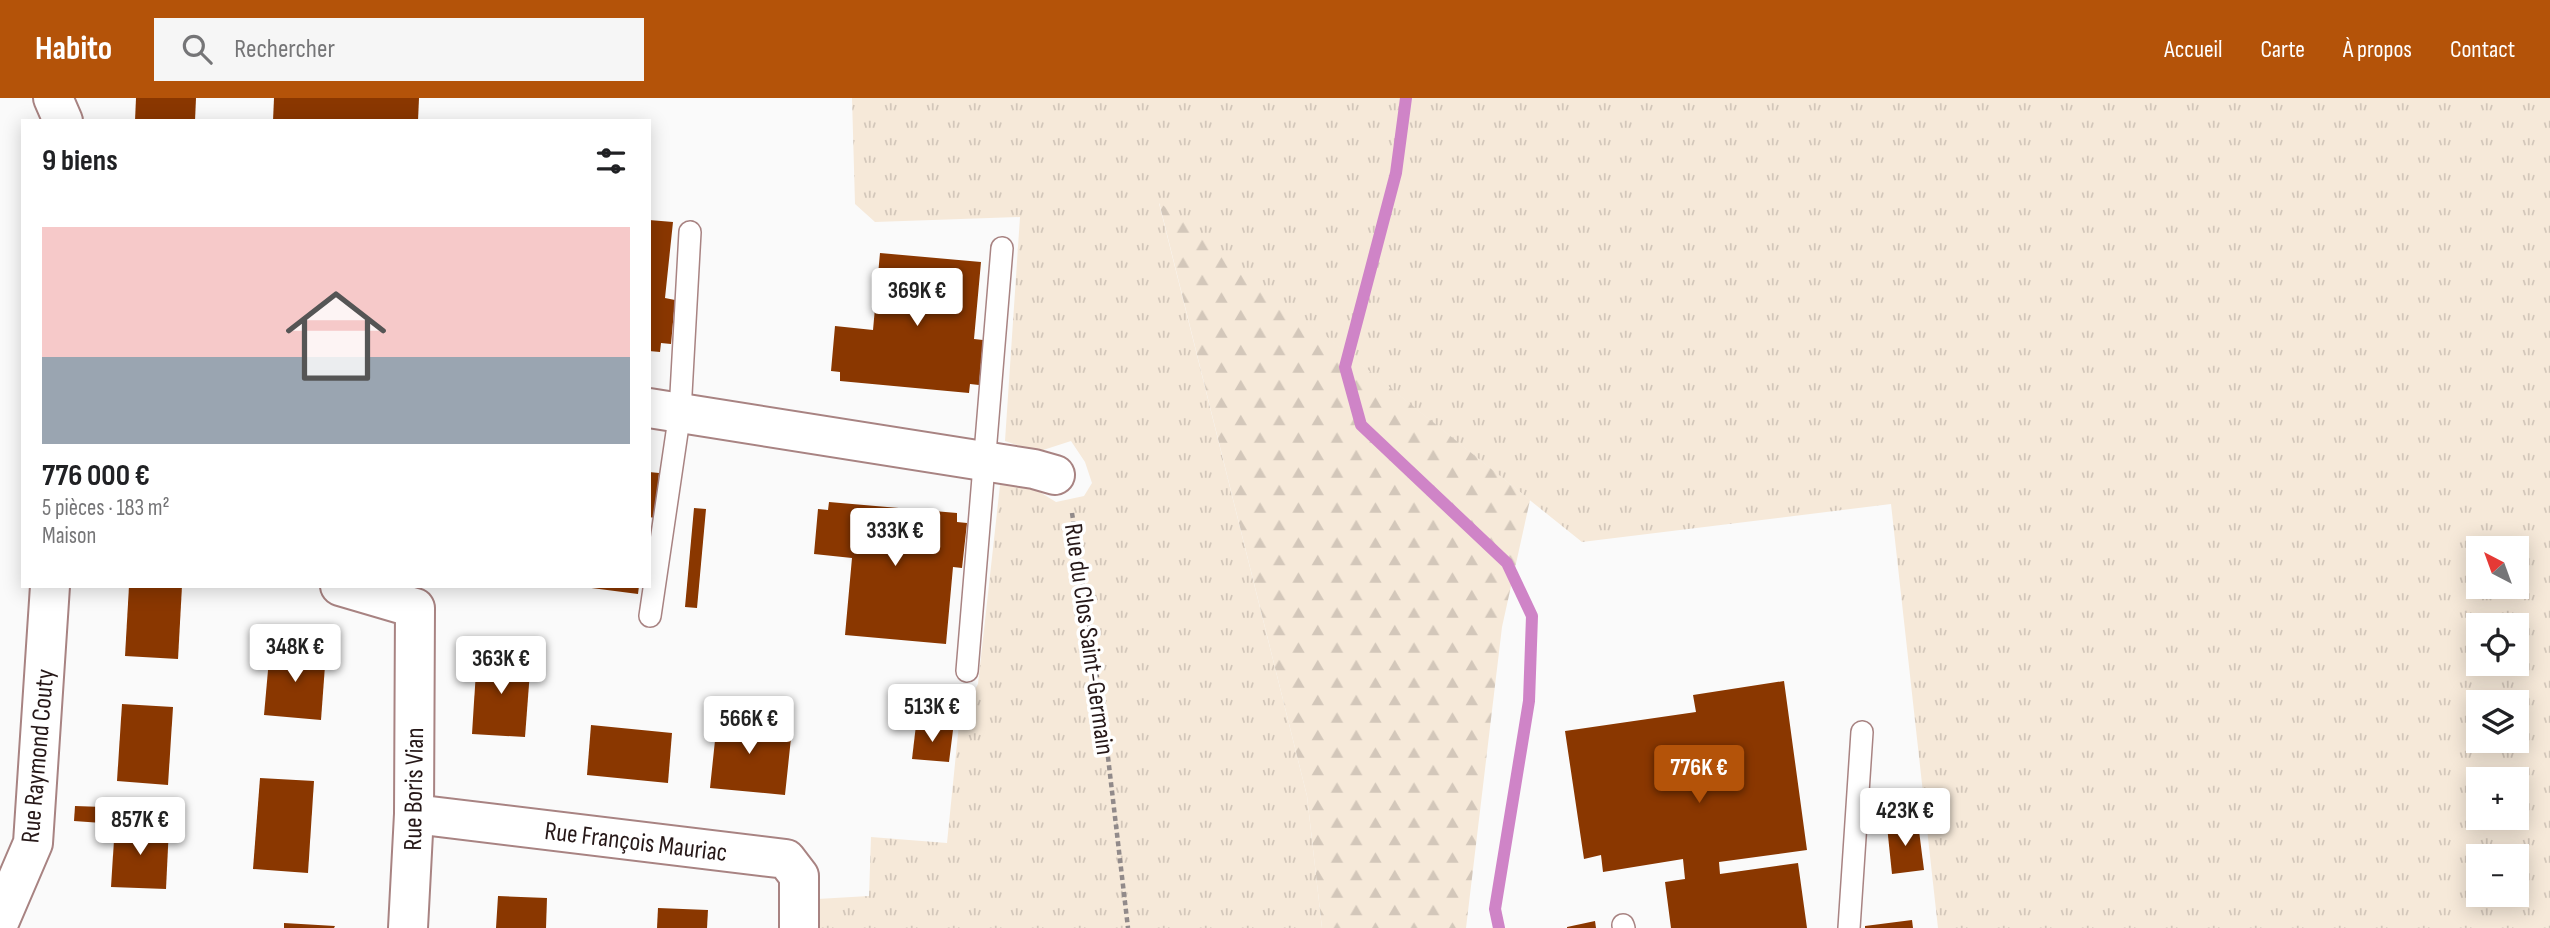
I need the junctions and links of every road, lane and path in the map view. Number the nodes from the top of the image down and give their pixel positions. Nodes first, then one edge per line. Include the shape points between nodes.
1 (53, 98) edge
2 (62, 119) edge
3 (690, 232) dead end
4 (1002, 248) dead end
5 (665, 410) edge
6 (983, 461) junction
7 (1055, 475) joint
8 (50, 588) edge
9 (355, 588) edge
10 (417, 597) edge
11 (650, 617) dead end
12 (967, 671) dead end
13 (1861, 732) dead end
14 (414, 814) junction
15 (0, 920) edge
16 (408, 928) edge
17 (799, 928) edge
18 (1128, 928) edge
19 (1849, 928) edge

1 - 2 street
3 - 5 lane
4 - 6 lane
5 - 6 street
5 - 11 lane
6 - 7 street
6 - 12 lane
7 - 18 path, Rue du Clos Saint-Germain via 1056,502 1072,512 1104,723
8 - 15 street, Rue Raymond Couty via 33,843
9 - 10 street, Rue Boris Vian
10 - 14 street, Rue Boris Vian
13 - 19 lane
14 - 16 street, Rue Boris Vian
14 - 17 street, Rue François Mauriac via 786,859 799,876

